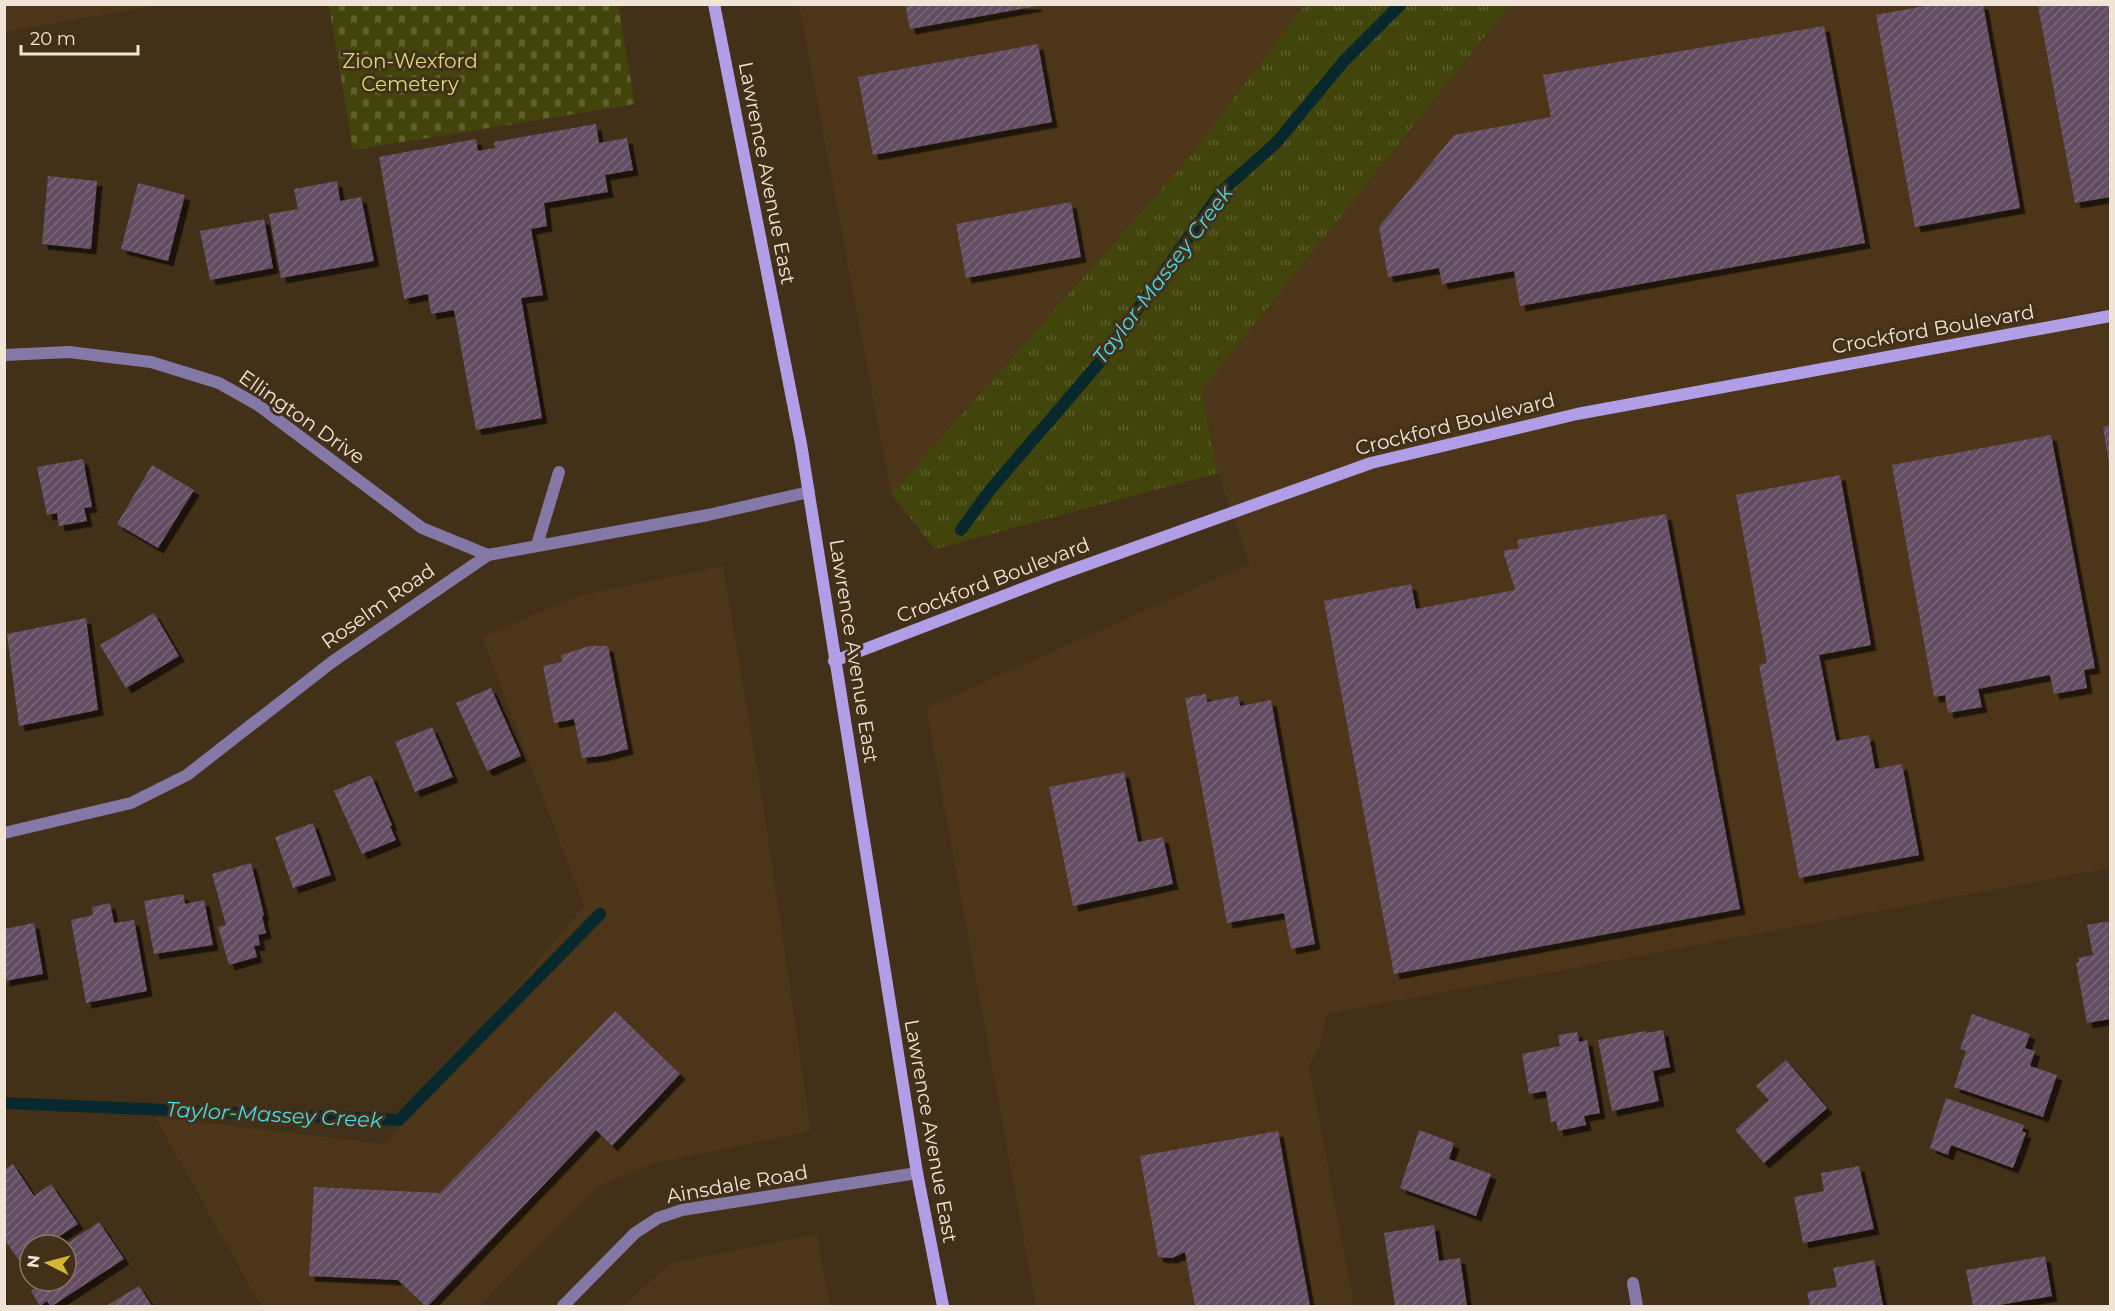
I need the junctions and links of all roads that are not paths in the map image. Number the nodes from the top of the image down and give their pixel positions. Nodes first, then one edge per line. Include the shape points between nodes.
1 (714, 4) edge
2 (2110, 316) edge
3 (4, 355) edge
4 (559, 472) dead end
5 (809, 492) junction
6 (537, 545) junction
7 (488, 555) junction
8 (834, 661) junction
9 (4, 833) edge
10 (917, 1173) junction
11 (1633, 1283) dead end
12 (563, 1306) edge
13 (944, 1306) edge
14 (1637, 1306) edge

1 - 5 main road, Lawrence Avenue East
2 - 8 main road, Crockford Boulevard via 1577,414 1371,463 1058,575
3 - 7 street, Ellington Drive via 69,352 151,362 219,383 258,405 422,528
4 - 6 street
5 - 6 street, Roselm Road via 708,515
5 - 8 main road, Lawrence Avenue East
6 - 7 street, Roselm Road
7 - 9 street, Roselm Road via 332,662 187,775 131,803
8 - 10 main road, Lawrence Avenue East
10 - 12 street, Ainsdale Road via 682,1210 658,1218 635,1233
10 - 13 main road, Lawrence Avenue East
11 - 14 street

